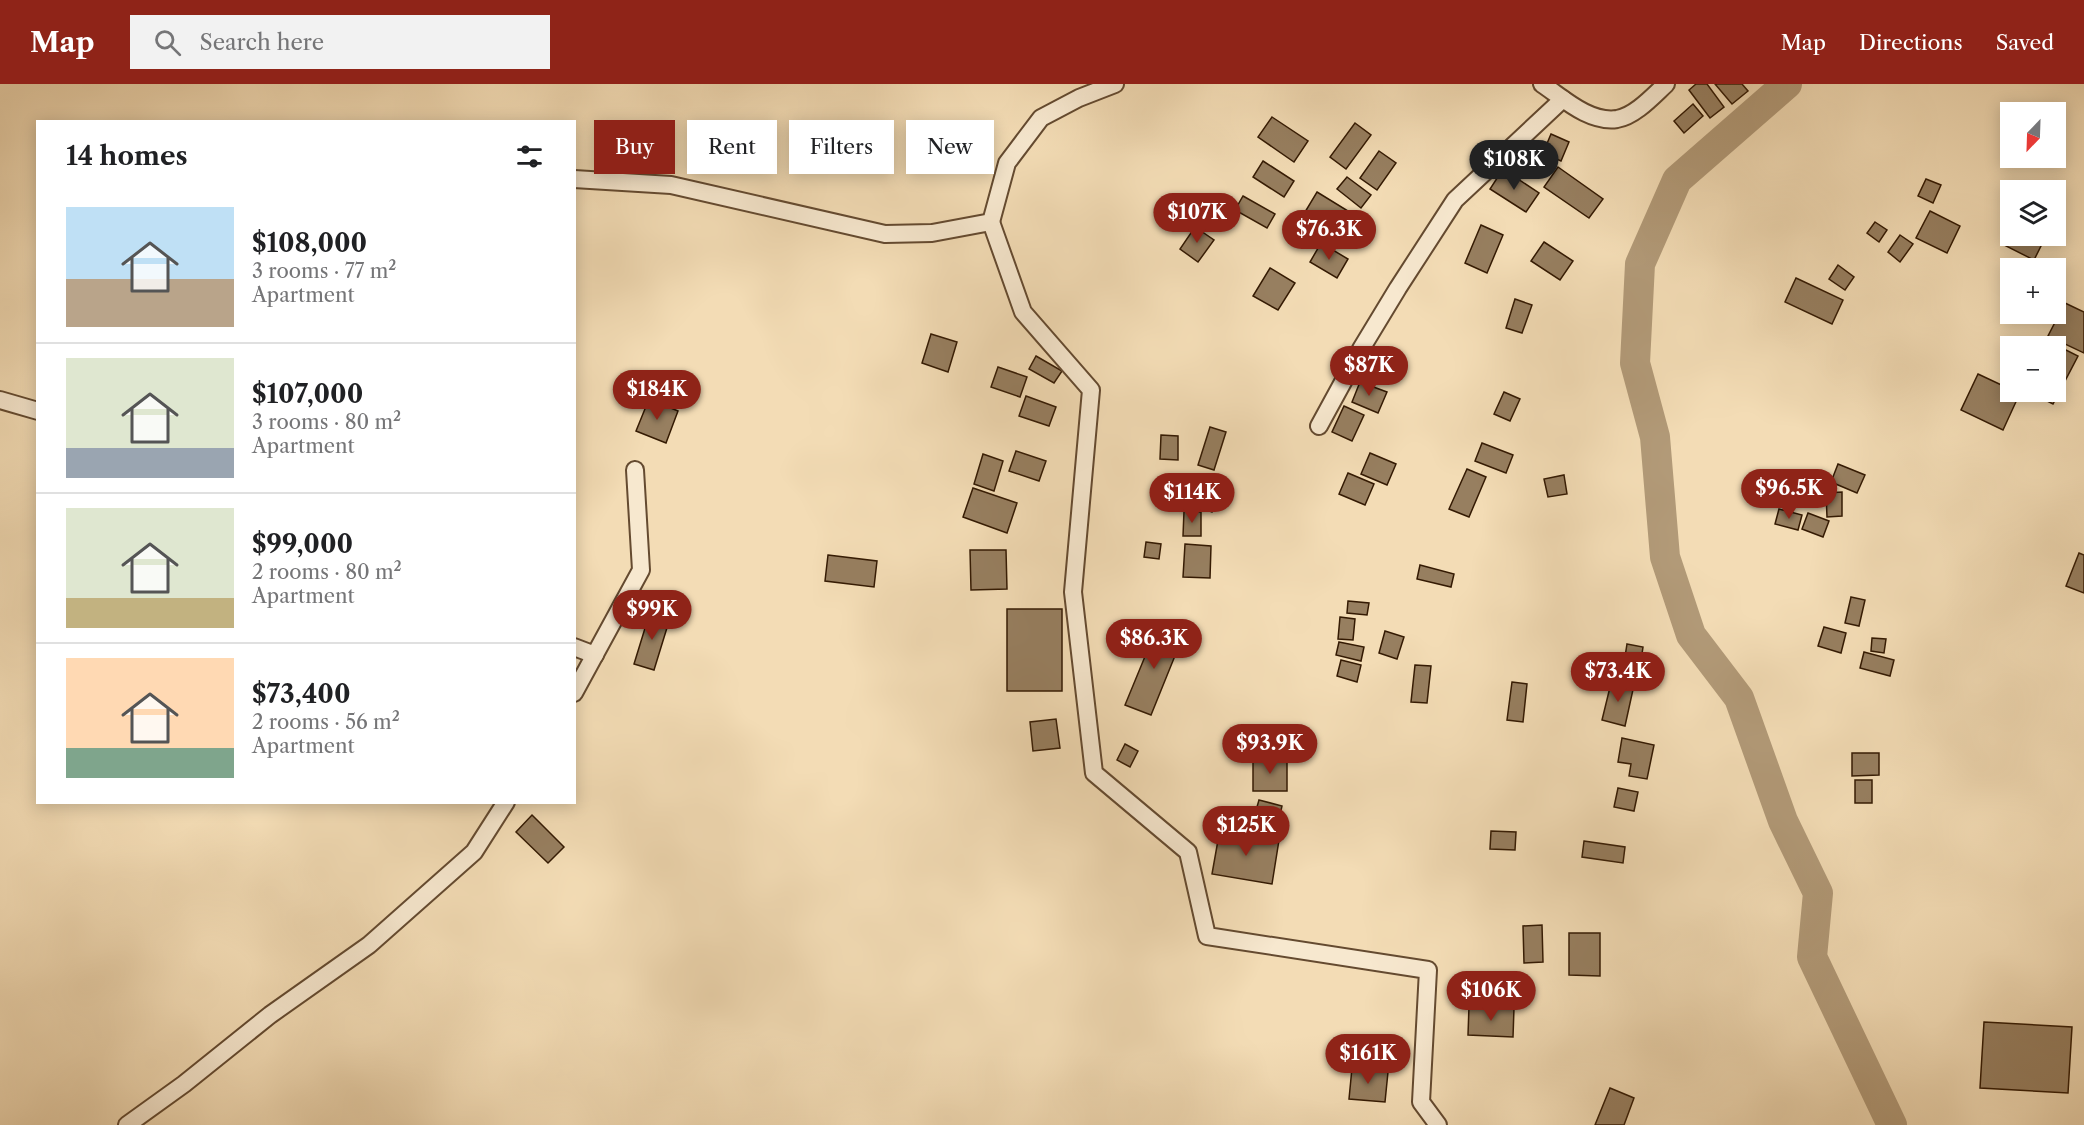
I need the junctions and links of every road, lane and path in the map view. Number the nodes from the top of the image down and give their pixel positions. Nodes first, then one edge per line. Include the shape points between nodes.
1 (1115, 84) edge
2 (1542, 84) edge
3 (1666, 84) edge
4 (1563, 99) junction
5 (576, 178) edge
6 (991, 222) junction
7 (0, 400) edge
8 (36, 410) edge
9 (1319, 426) dead end
10 (635, 470) dead end
11 (576, 648) edge
12 (595, 656) junction
13 (576, 689) edge
14 (505, 804) edge
15 (127, 1125) edge
16 (1438, 1125) edge

1 - 6 street via 1041,118 1007,163
2 - 4 street
3 - 4 street via 1631,113 1616,119 1581,111
4 - 9 street via 1455,200 1398,288
5 - 6 street via 671,185 885,234 932,233
6 - 16 street via 1023,312 1091,390 1073,592 1094,772 1188,852 1207,936 1428,970 1421,1102
7 - 8 street
10 - 12 street via 641,570
11 - 12 street
12 - 13 street
14 - 15 street via 474,852 369,945

